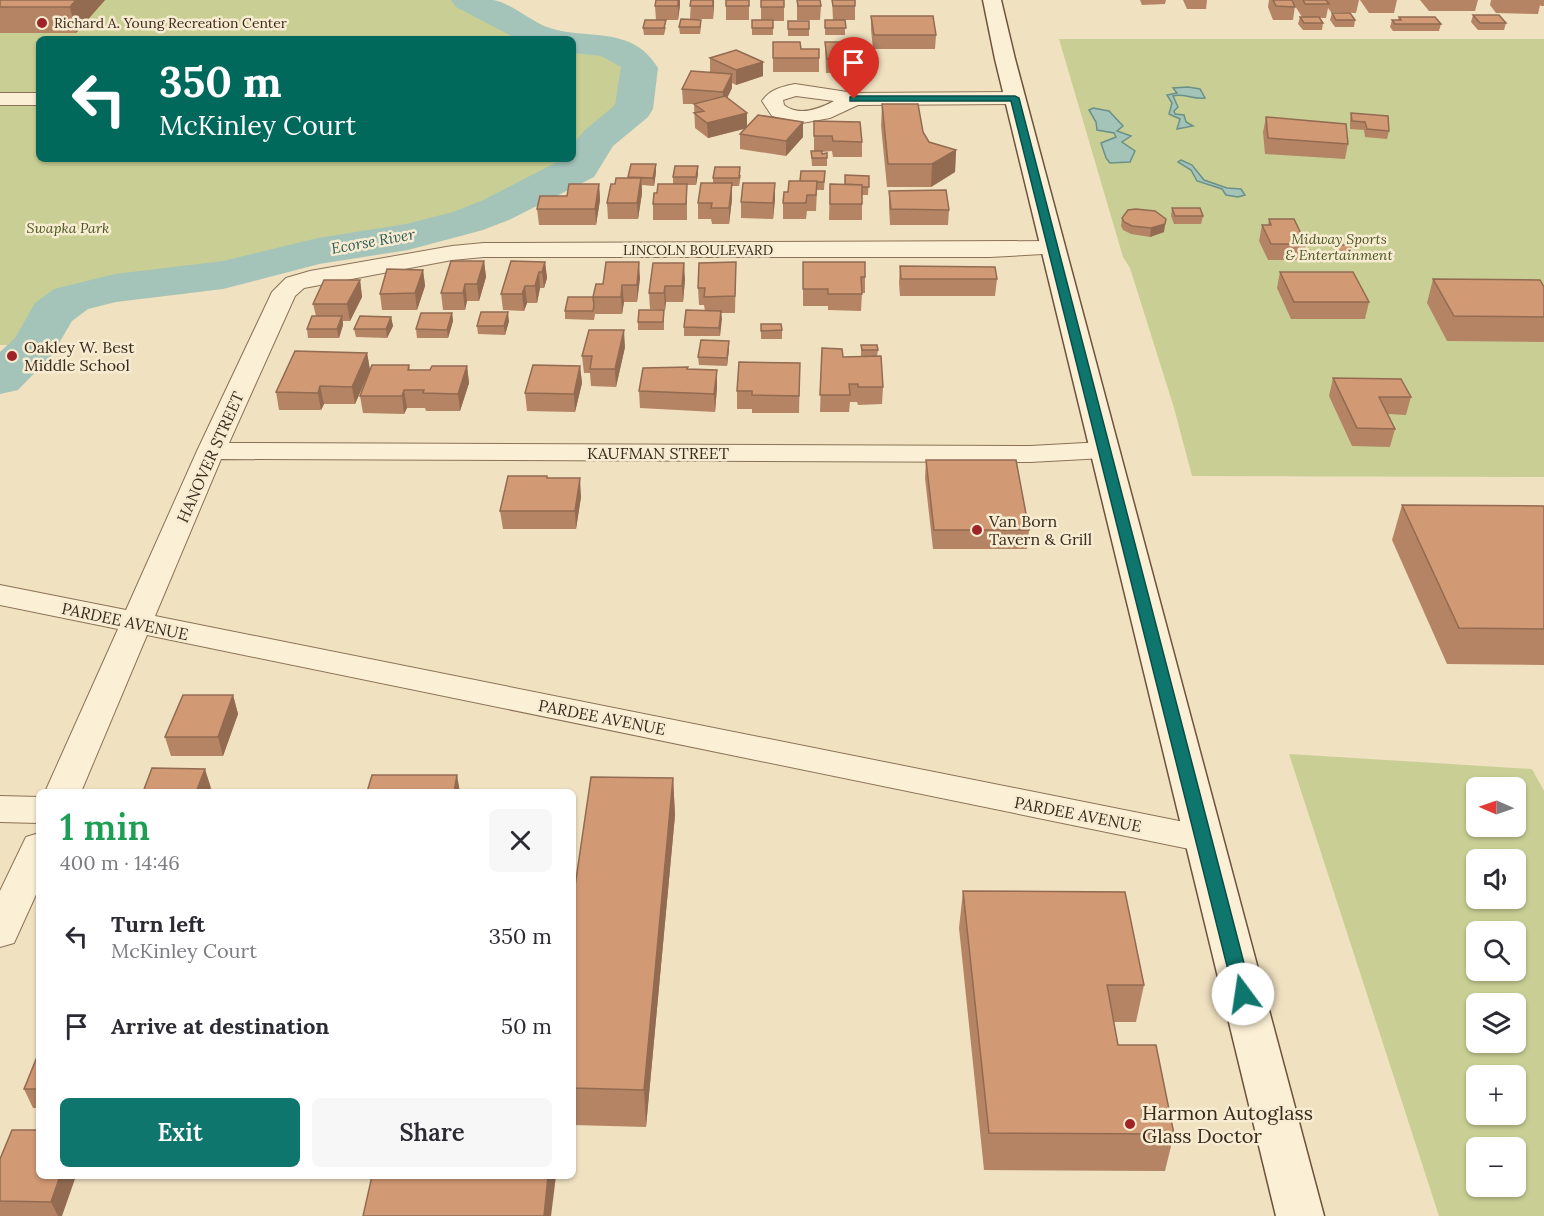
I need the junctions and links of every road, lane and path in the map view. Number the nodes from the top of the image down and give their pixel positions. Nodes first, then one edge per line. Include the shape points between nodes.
1 (992, 0) edge
2 (1015, 98) junction
3 (0, 99) edge
4 (36, 99) edge
5 (854, 99) dead end
6 (1053, 248) junction
7 (284, 292) joint
8 (1104, 450) junction
9 (211, 451) junction
10 (0, 594) edge
11 (138, 623) junction
12 (64, 789) edge
13 (0, 809) edge
14 (36, 810) edge
15 (1204, 839) junction
16 (36, 854) edge
17 (0, 932) edge
18 (1300, 1216) edge

1 - 2 main road
2 - 5 street
2 - 6 main road
3 - 4 street
6 - 7 street, LINCOLN BOULEVARD via 483,250 310,278
6 - 8 main road
7 - 9 street, HANOVER STREET
8 - 9 street, KAUFMAN STREET via 1030,454
8 - 15 main road
9 - 11 street, HANOVER STREET
10 - 11 street, PARDEE AVENUE
11 - 12 street, HANOVER STREET
11 - 15 street, PARDEE AVENUE
13 - 14 street
15 - 18 main road
16 - 17 street

